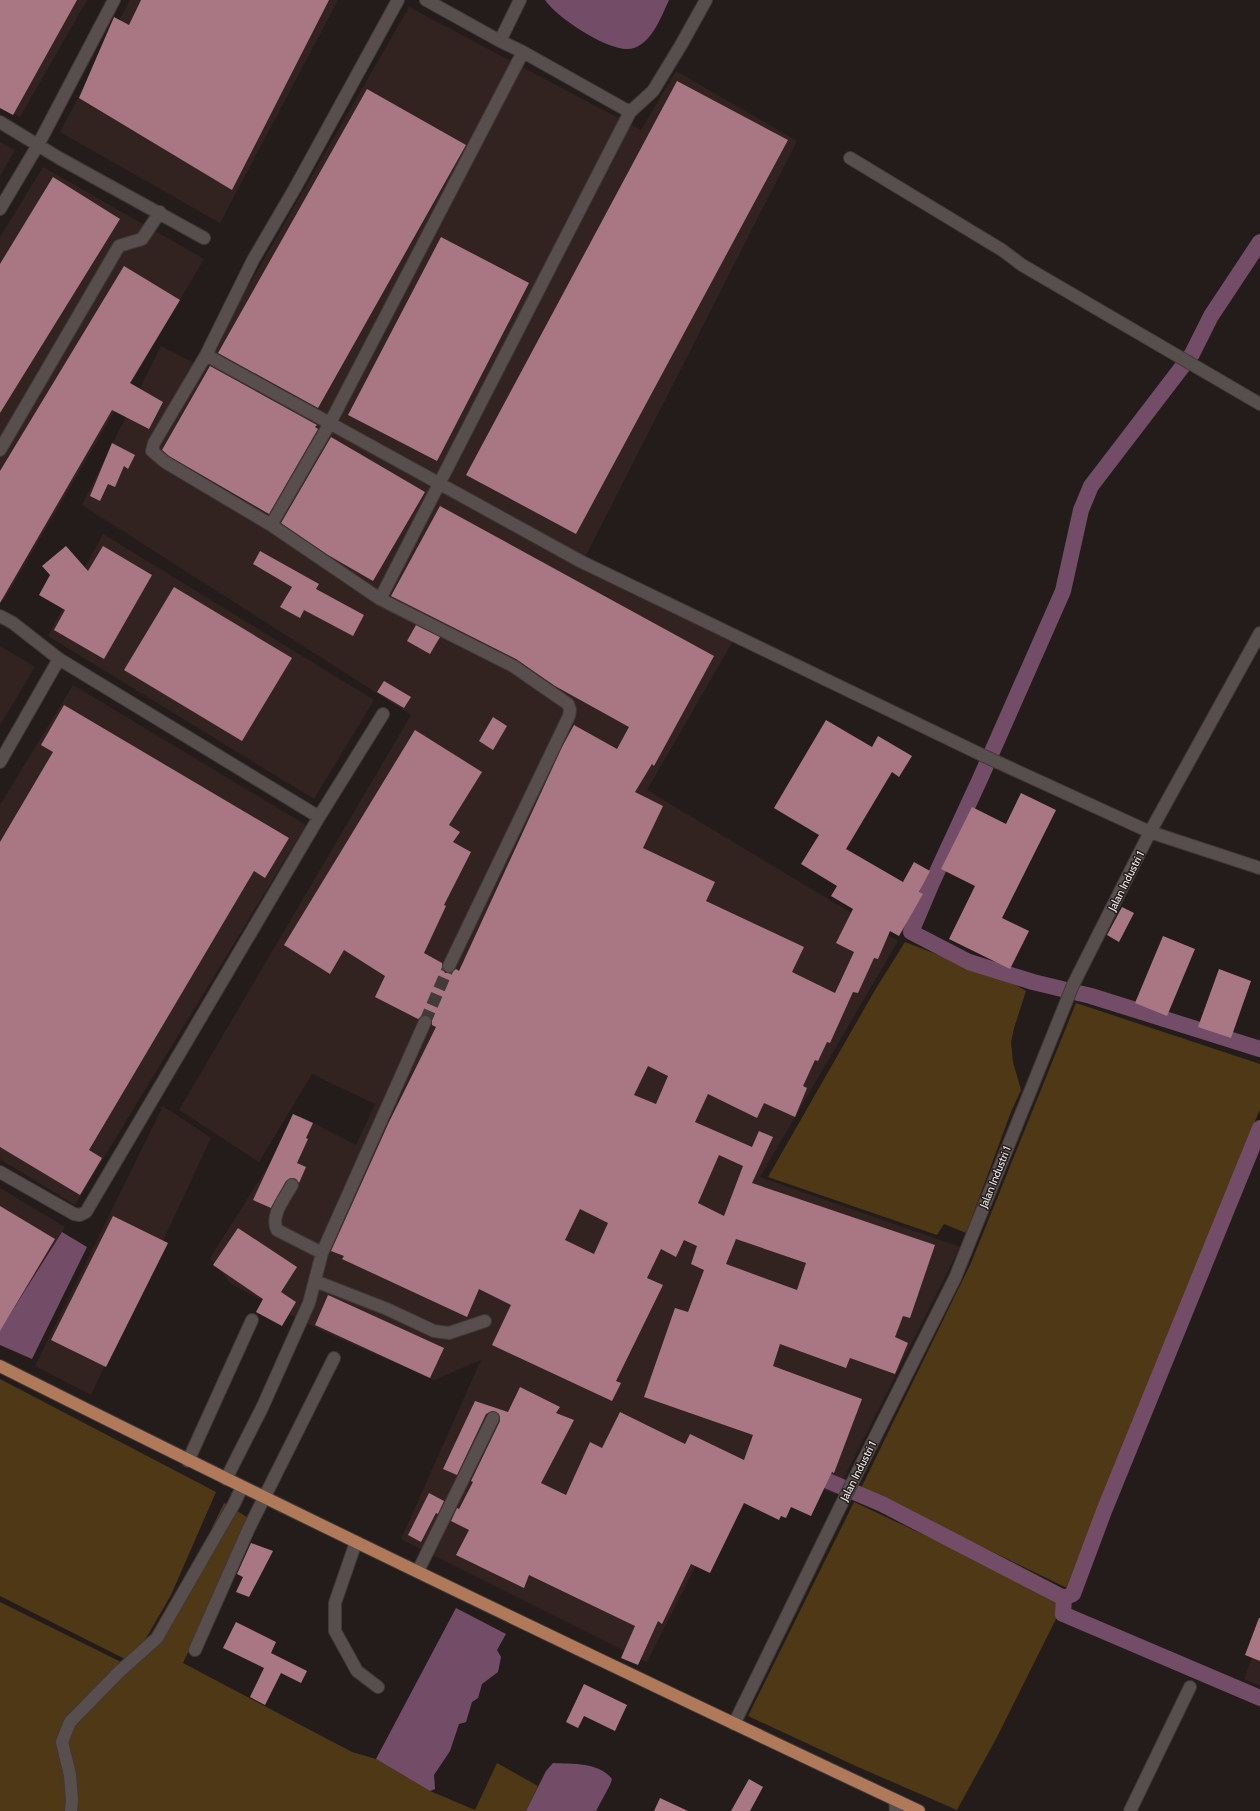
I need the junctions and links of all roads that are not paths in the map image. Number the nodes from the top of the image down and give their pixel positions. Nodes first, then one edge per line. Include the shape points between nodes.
1 (114, 0) edge
2 (398, 0) edge
3 (426, 0) edge
4 (520, 0) edge
5 (706, 0) edge
6 (500, 41) junction
7 (523, 52) junction
8 (630, 112) junction
9 (0, 122) edge
10 (38, 145) junction
11 (850, 158) dead end
12 (0, 209) edge
13 (160, 212) junction
14 (204, 238) dead end
15 (206, 354) junction
16 (1260, 404) edge
17 (330, 423) junction
18 (0, 450) edge
19 (439, 482) junction
20 (271, 525) junction
21 (380, 599) junction
22 (0, 616) edge
23 (1260, 633) edge
24 (59, 659) junction
25 (383, 714) dead end
26 (0, 762) edge
27 (319, 817) junction
28 (1150, 832) junction
29 (1260, 868) edge
30 (449, 966) tunnel mouth
31 (425, 1022) tunnel mouth
32 (0, 1172) edge
33 (292, 1185) dead end
34 (322, 1253) junction
35 (314, 1282) junction
36 (252, 1320) dead end
37 (485, 1322) dead end
38 (334, 1358) dead end
39 (0, 1366) edge
40 (493, 1418) dead end
41 (188, 1461) junction
42 (226, 1479) junction
43 (242, 1487) junction
44 (264, 1497) junction
45 (356, 1542) junction
46 (418, 1571) junction
47 (195, 1650) dead end
48 (378, 1687) dead end
49 (1190, 1687) dead end
50 (734, 1724) junction
51 (895, 1805) edge
52 (70, 1811) edge
53 (919, 1811) edge
54 (1130, 1811) edge

1 - 10 street
2 - 15 street via 253,260
3 - 6 street
4 - 6 street
5 - 8 street via 653,91
6 - 7 street
7 - 8 street
7 - 17 street
8 - 19 street via 544,283
9 - 10 street
10 - 12 street
10 - 13 street
11 - 16 street via 1022,264
13 - 14 street
13 - 18 street via 142,239 119,246
15 - 17 street
15 - 20 street via 154,443 152,451 165,462
17 - 19 street
17 - 20 street
19 - 21 street
19 - 28 street via 580,561 987,758
20 - 21 street
21 - 30 street via 513,666 568,704 570,710
22 - 24 street
23 - 28 street, Jalan Industri 1
24 - 26 street
24 - 27 street
25 - 27 street
27 - 32 street via 86,1212 74,1214
28 - 29 street
28 - 50 street, Jalan Industri 1 via 1071,990 955,1278
31 - 34 street
33 - 34 street via 275,1216 274,1224 277,1230
34 - 35 street
35 - 37 street via 386,1309 434,1331 457,1332
35 - 42 street via 309,1303 262,1408
36 - 41 street
38 - 44 street
39 - 41 main road
40 - 46 street
41 - 42 main road
42 - 43 main road
43 - 44 main road
43 - 52 street via 157,1638 119,1672 65,1732 62,1742 70,1775
44 - 45 main road
44 - 47 street
45 - 46 main road
45 - 48 street via 335,1603 335,1631 357,1671
46 - 50 main road
49 - 54 street
50 - 51 main road
51 - 53 main road

